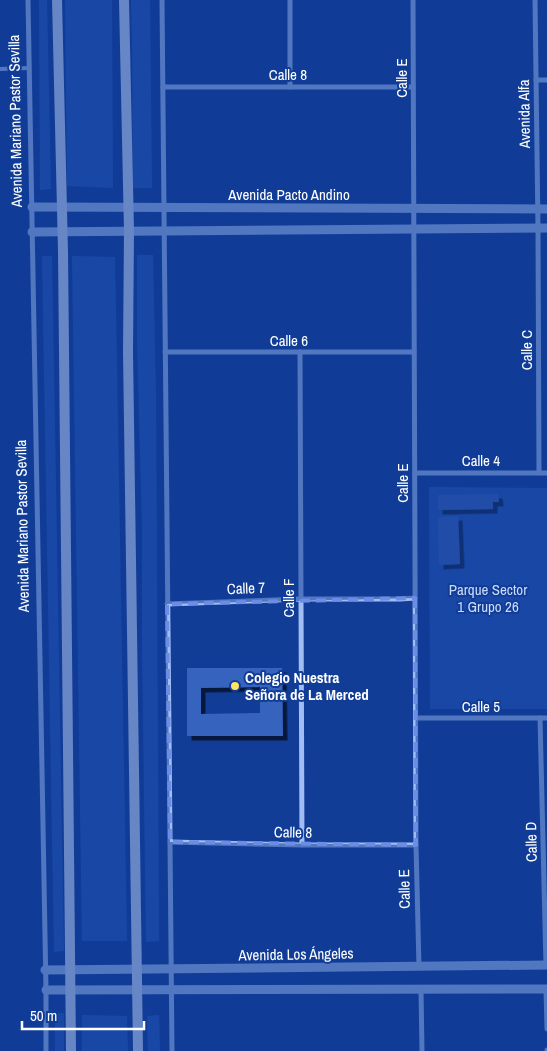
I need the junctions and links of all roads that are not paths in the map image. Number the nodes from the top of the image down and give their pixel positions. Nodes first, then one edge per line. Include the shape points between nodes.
1 (28, 0) edge
2 (57, 0) edge
3 (124, 0) edge
4 (162, 0) edge
5 (290, 0) edge
6 (413, 0) edge
7 (535, 0) edge
8 (29, 68) junction
9 (0, 69) edge
10 (536, 80) junction
11 (547, 80) edge
12 (162, 87) junction
13 (290, 87) junction
14 (413, 87) junction
15 (32, 207) junction
16 (62, 208) junction
17 (128, 208) junction
18 (164, 208) junction
19 (414, 208) junction
20 (542, 209) edge
21 (543, 228) edge
22 (414, 229) junction
23 (62, 231) junction
24 (129, 231) junction
25 (164, 231) junction
26 (32, 232) junction
27 (165, 352) junction
28 (300, 352) junction
29 (414, 352) junction
30 (415, 473) junction
31 (539, 473) junction
32 (547, 473) edge
33 (415, 598) junction
34 (301, 599) junction
35 (167, 604) junction
36 (416, 718) junction
37 (540, 718) junction
38 (547, 718) edge
39 (170, 842) junction
40 (302, 845) junction
41 (416, 845) junction
42 (546, 965) edge
43 (419, 967) junction
44 (171, 969) junction
45 (45, 970) junction
46 (70, 970) junction
47 (138, 970) junction
48 (546, 989) edge
49 (46, 990) junction
50 (71, 990) junction
51 (137, 990) junction
52 (172, 990) junction
53 (422, 990) junction
54 (547, 1029) edge
55 (46, 1051) edge
56 (71, 1051) edge
57 (138, 1051) edge
58 (172, 1051) edge
59 (422, 1051) edge

1 - 8 street, Avenida Mariano Pastor Sevilla
2 - 16 main road
3 - 17 main road
4 - 12 street
5 - 13 street
6 - 14 street, Calle E
7 - 10 street, Avenida Alfa
8 - 9 lane
8 - 15 street, Avenida Mariano Pastor Sevilla
10 - 11 street
10 - 20 street, Avenida Alfa
12 - 13 street, Calle 8
12 - 18 street
13 - 14 street, Calle 8
14 - 19 street, Calle E
15 - 16 street, Avenida Pacto Andino
15 - 26 street, Avenida Mariano Pastor Sevilla
16 - 17 street, Avenida Pacto Andino
16 - 23 main road
17 - 18 street, Avenida Pacto Andino
17 - 24 main road
18 - 19 street, Avenida Pacto Andino
18 - 25 street
19 - 20 street, Avenida Pacto Andino
19 - 22 street, Calle E
20 - 21 street, Avenida Alfa
21 - 22 street
21 - 31 street, Calle C
22 - 25 street
22 - 29 street, Calle E
23 - 24 street
23 - 26 street
23 - 46 main road
24 - 25 street
24 - 47 main road
25 - 27 street
26 - 45 street, Avenida Mariano Pastor Sevilla
27 - 28 street, Calle 6
27 - 35 street
28 - 29 street, Calle 6
28 - 34 street, Calle F
29 - 30 street, Calle E
30 - 31 street, Calle 4
30 - 33 street, Calle E
31 - 32 street, Calle 4
33 - 34 street, Calle 7
33 - 36 street, Calle E
34 - 35 street, Calle 7
34 - 40 street, Calle F
35 - 39 street
36 - 37 street, Calle 5
36 - 41 street, Calle E
37 - 38 street, Calle 5
37 - 42 street, Calle D
39 - 40 street, Calle 8
39 - 44 street
40 - 41 street, Calle 8
41 - 43 street, Calle E
42 - 43 street, Avenida Los Ángeles
43 - 44 street, Avenida Los Ángeles
44 - 47 street, Avenida Los Ángeles
44 - 52 street
45 - 46 street, Avenida Los Ángeles
45 - 49 street, Avenida Mariano Pastor Sevilla
46 - 47 street, Avenida Los Ángeles
46 - 50 main road
47 - 51 main road
48 - 53 street
48 - 54 street
49 - 50 street
49 - 55 street, Avenida Mariano Pastor Sevilla
50 - 51 street
50 - 56 main road
51 - 52 street
51 - 57 main road
52 - 53 street
52 - 58 street
53 - 59 street

